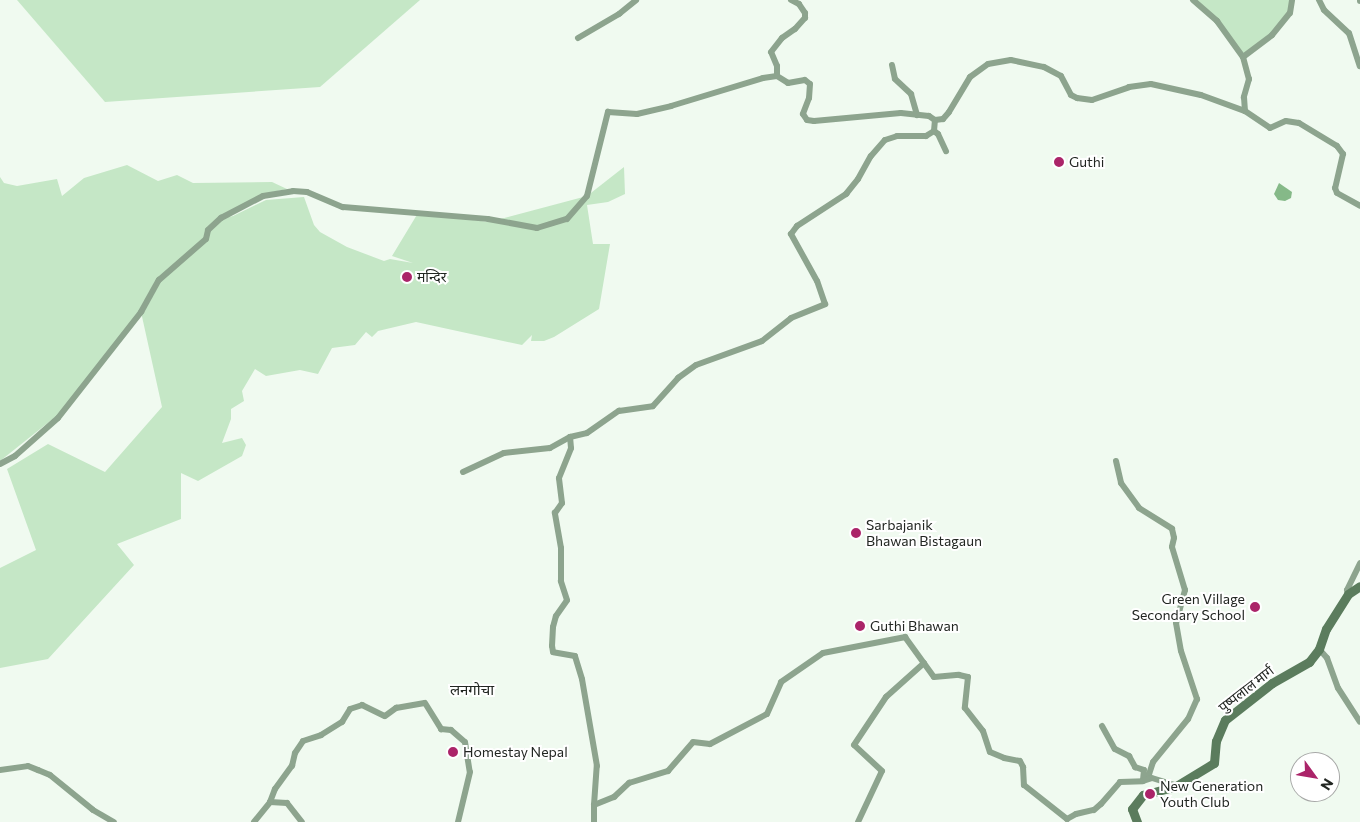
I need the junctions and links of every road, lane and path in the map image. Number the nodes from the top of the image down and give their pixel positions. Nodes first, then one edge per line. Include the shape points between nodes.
1 (636, 0) edge
2 (791, 0) edge
3 (1193, 0) edge
4 (1292, 0) edge
5 (1319, 0) edge
6 (578, 38) dead end
7 (1243, 57) junction
8 (892, 65) dead end
9 (1360, 66) edge
10 (777, 76) junction
11 (1245, 111) junction
12 (917, 115) junction
13 (935, 120) junction
14 (934, 130) junction
15 (946, 151) dead end
16 (1360, 206) edge
17 (570, 437) junction
18 (1116, 461) dead end
19 (0, 464) edge
20 (463, 472) dead end
21 (1360, 564) edge
22 (1360, 586) edge
23 (1348, 594) junction
24 (1319, 649) junction
25 (924, 663) junction
26 (1360, 722) edge
27 (1102, 726) dead end
28 (0, 770) edge
29 (1143, 781) junction
30 (1176, 786) junction
31 (270, 802) junction
32 (594, 805) junction
33 (1066, 821) edge
34 (114, 822) edge
35 (254, 822) edge
36 (302, 822) edge
37 (458, 822) edge
38 (594, 822) edge
39 (858, 822) edge
40 (1137, 822) edge

1 - 6 street
2 - 10 street via 799,4 806,18 771,52
3 - 7 street via 1217,21
4 - 7 street via 1290,13 1272,35
5 - 9 street via 1324,10 1349,33
7 - 11 street via 1249,79 1244,97
8 - 12 street via 896,79 911,94
10 - 12 street via 788,83 805,80 810,84 803,114 807,120 901,113
10 - 19 street via 637,114 608,112 587,196 567,219 536,228 488,219 343,207 308,192 263,196 221,218 208,230 206,239 159,280 141,312 58,418 15,456
11 - 13 street via 1201,95 1151,84 1129,87 1092,100 1077,98 1071,95 1061,76 1044,67 1011,60 988,64 970,77 949,112 943,119
11 - 16 street via 1270,128 1286,121 1299,123 1337,146 1343,154 1335,188 1337,193
12 - 13 street via 930,116
13 - 14 street
14 - 15 street
14 - 17 street via 926,136 896,136 885,140 846,194 797,226 791,234 817,281 825,304 791,318 762,341 696,365 678,378 653,406 619,411 587,433
17 - 20 street via 550,448 504,452
17 - 32 street via 571,448 559,478 562,502 555,513 561,548 561,581 567,600 556,616 552,646 554,652 575,656 582,679 597,766
18 - 29 street via 1122,483 1139,508 1172,529 1172,547 1185,590 1176,623 1181,651 1197,699 1188,719 1153,762
21 - 23 street
22 - 23 street, पुष्पलाल मार्ग
23 - 24 street, पुष्पलाल मार्ग via 1326,629
24 - 26 street via 1327,658 1338,688
24 - 30 street, पुष्पलाल मार्ग via 1309,662 1272,683 1225,720 1216,741 1214,763
25 - 32 street via 905,637 823,653 781,682 767,714 710,744 693,742 668,771 629,783 614,797
25 - 33 street via 934,677 968,677 965,708 983,731 990,752 1020,761 1024,785
25 - 39 street via 886,697 854,745 882,771
27 - 29 street via 1115,749 1129,756 1139,770 1144,770
28 - 34 street via 28,766 50,775 93,810
29 - 30 street via 1152,778
29 - 33 street via 1120,782 1094,810 1076,814
30 - 40 street, पुष्पलाल मार्ग via 1143,795 1132,809
31 - 35 street
31 - 36 street via 286,803
31 - 37 street via 303,741 342,722 350,709 362,706 384,716 396,708 425,703 441,729 451,730 464,742 470,772
32 - 38 street

